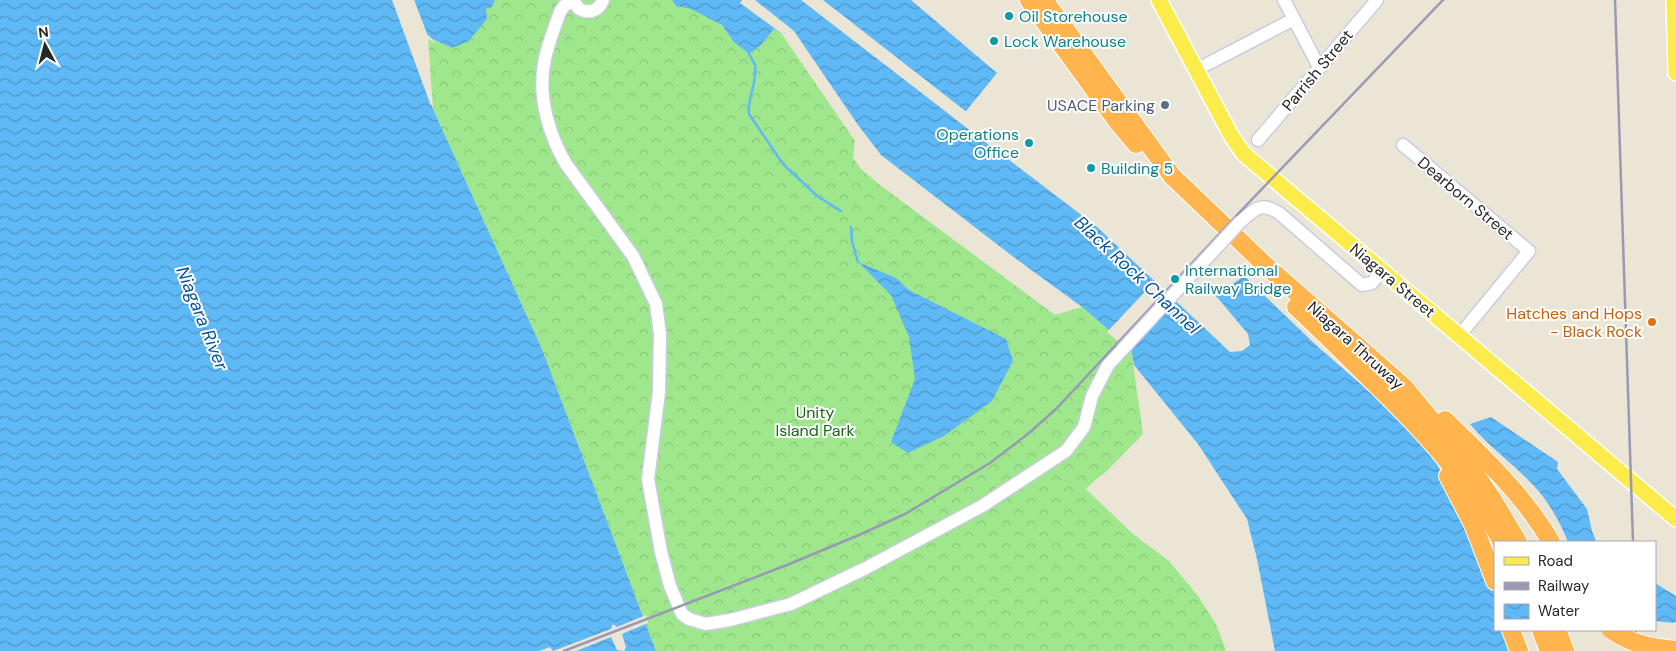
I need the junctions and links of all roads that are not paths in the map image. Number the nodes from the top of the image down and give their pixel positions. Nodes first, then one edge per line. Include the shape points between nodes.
1 (603, 0) edge
2 (1029, 0) edge
3 (1044, 0) edge
4 (1057, 0) edge
5 (1160, 0) edge
6 (1284, 0) edge
7 (1377, 0) edge
8 (1674, 0) edge
9 (573, 1) edge
10 (1294, 19) junction
11 (1080, 49) junction
12 (1320, 67) junction
13 (1196, 70) junction
14 (1676, 73) edge
15 (1258, 140) dead end
16 (1403, 145) dead end
17 (1382, 271) junction
18 (1459, 336) junction
19 (1404, 387) junction
20 (1409, 417) junction
21 (1676, 519) edge
22 (1501, 541) edge
23 (1517, 541) edge
24 (1550, 541) edge
25 (1494, 579) edge
26 (1511, 631) edge
27 (1542, 631) edge
28 (1613, 631) edge
29 (1558, 643) edge
30 (1676, 650) edge
31 (1519, 651) edge

1 - 9 street via 597,9 588,12 579,9
2 - 20 highway, Niagara Thruway via 1117,121 1189,208
3 - 11 highway, Niagara Thruway
4 - 11 highway
5 - 13 main road, Niagara Street
6 - 10 street
7 - 12 street, Parrish Street
8 - 14 main road
9 - 17 street, bridge via 560,12 546,53 543,75 545,109 558,151 633,256 656,304 660,334 659,392 648,479 670,586 682,614 689,620 706,624 791,604 982,506 1066,451 1084,427 1092,396 1108,364 1250,212 1269,207 1279,213 1362,285 1372,283
10 - 12 street
10 - 13 street
11 - 19 highway, Niagara Thruway via 1172,176 1263,263
12 - 15 street, Parrish Street
13 - 17 main road, Niagara Street via 1239,149
16 - 18 street, Dearborn Street via 1529,252
17 - 18 main road, Niagara Street
18 - 21 main road, Niagara Street
19 - 23 highway, Niagara Thruway via 1471,468
19 - 24 highway via 1434,409 1510,486
20 - 22 highway, Niagara Thruway via 1475,496
20 - 25 highway via 1454,484
26 - 31 highway
27 - 29 highway
28 - 30 highway, bridge via 1651,648

